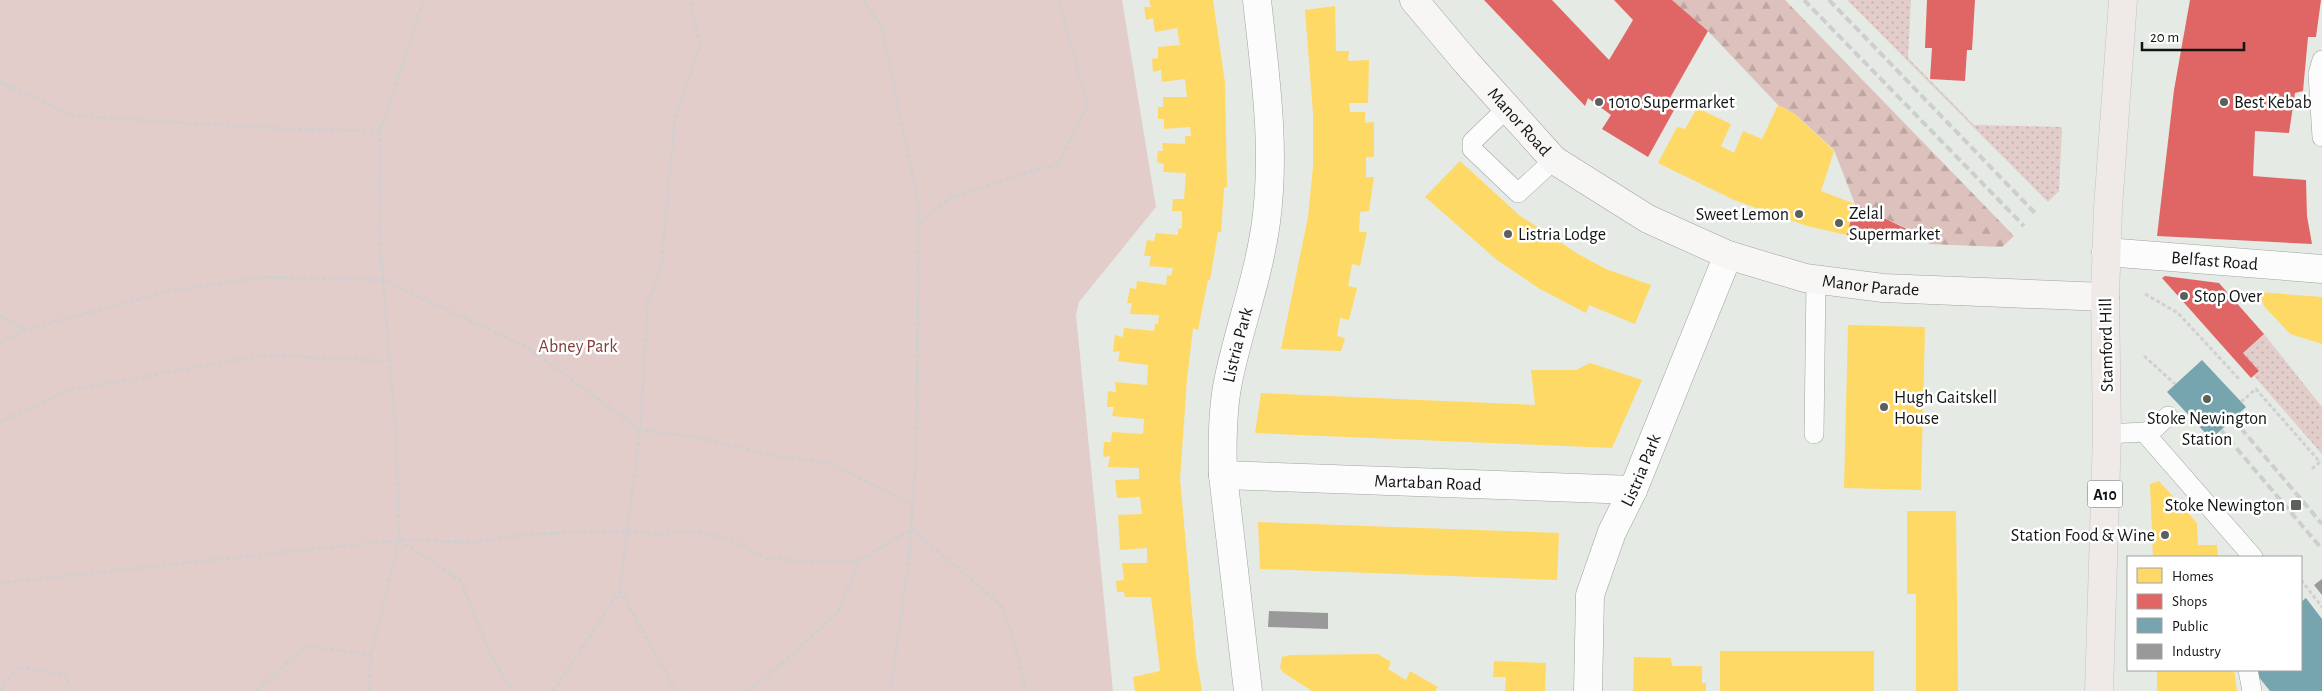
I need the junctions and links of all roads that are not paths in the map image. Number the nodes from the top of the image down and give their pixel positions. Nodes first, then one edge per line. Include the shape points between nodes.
1 (1257, 0) edge
2 (1414, 0) edge
3 (2123, 0) edge
4 (2322, 60) edge
5 (1507, 108) junction
6 (2322, 137) edge
7 (1554, 160) junction
8 (1648, 219) joint
9 (2106, 252) junction
10 (1728, 255) junction
11 (2322, 269) edge
12 (1816, 280) junction
13 (2105, 297) junction
14 (2168, 416) dead end
15 (2144, 432) junction
16 (1814, 434) dead end
17 (2107, 434) junction
18 (1223, 475) junction
19 (1634, 490) junction
20 (2233, 536) junction
21 (2235, 556) edge
22 (2252, 556) edge
23 (2248, 671) edge
24 (1248, 691) edge
25 (1588, 691) edge
26 (2099, 691) edge
27 (2252, 691) edge

1 - 18 street, Listria Park via 1268,94 1271,162 1260,255 1228,379
2 - 5 main road, Manor Road
3 - 9 highway, Stamford Hill / A10
4 - 6 lane via 2318,74
5 - 7 main road, Manor Road
5 - 7 lane via 1472,142 1472,149 1518,193
7 - 8 main road, Manor Road
8 - 10 main road, Manor Parade
9 - 11 street, Belfast Road
9 - 13 highway, Stamford Hill / A10
10 - 12 main road, Manor Parade
10 - 19 street, Listria Park
12 - 13 main road, Manor Parade via 1883,288
12 - 16 lane
13 - 17 highway, Stamford Hill / A10
14 - 15 lane via 2154,429
15 - 17 lane
15 - 20 lane
17 - 26 highway, Stamford Hill / A10
18 - 19 street, Martaban Road
18 - 24 street, Listria Park
19 - 25 street, Listria Park via 1612,532 1590,595
20 - 21 lane
20 - 22 lane
23 - 27 lane

